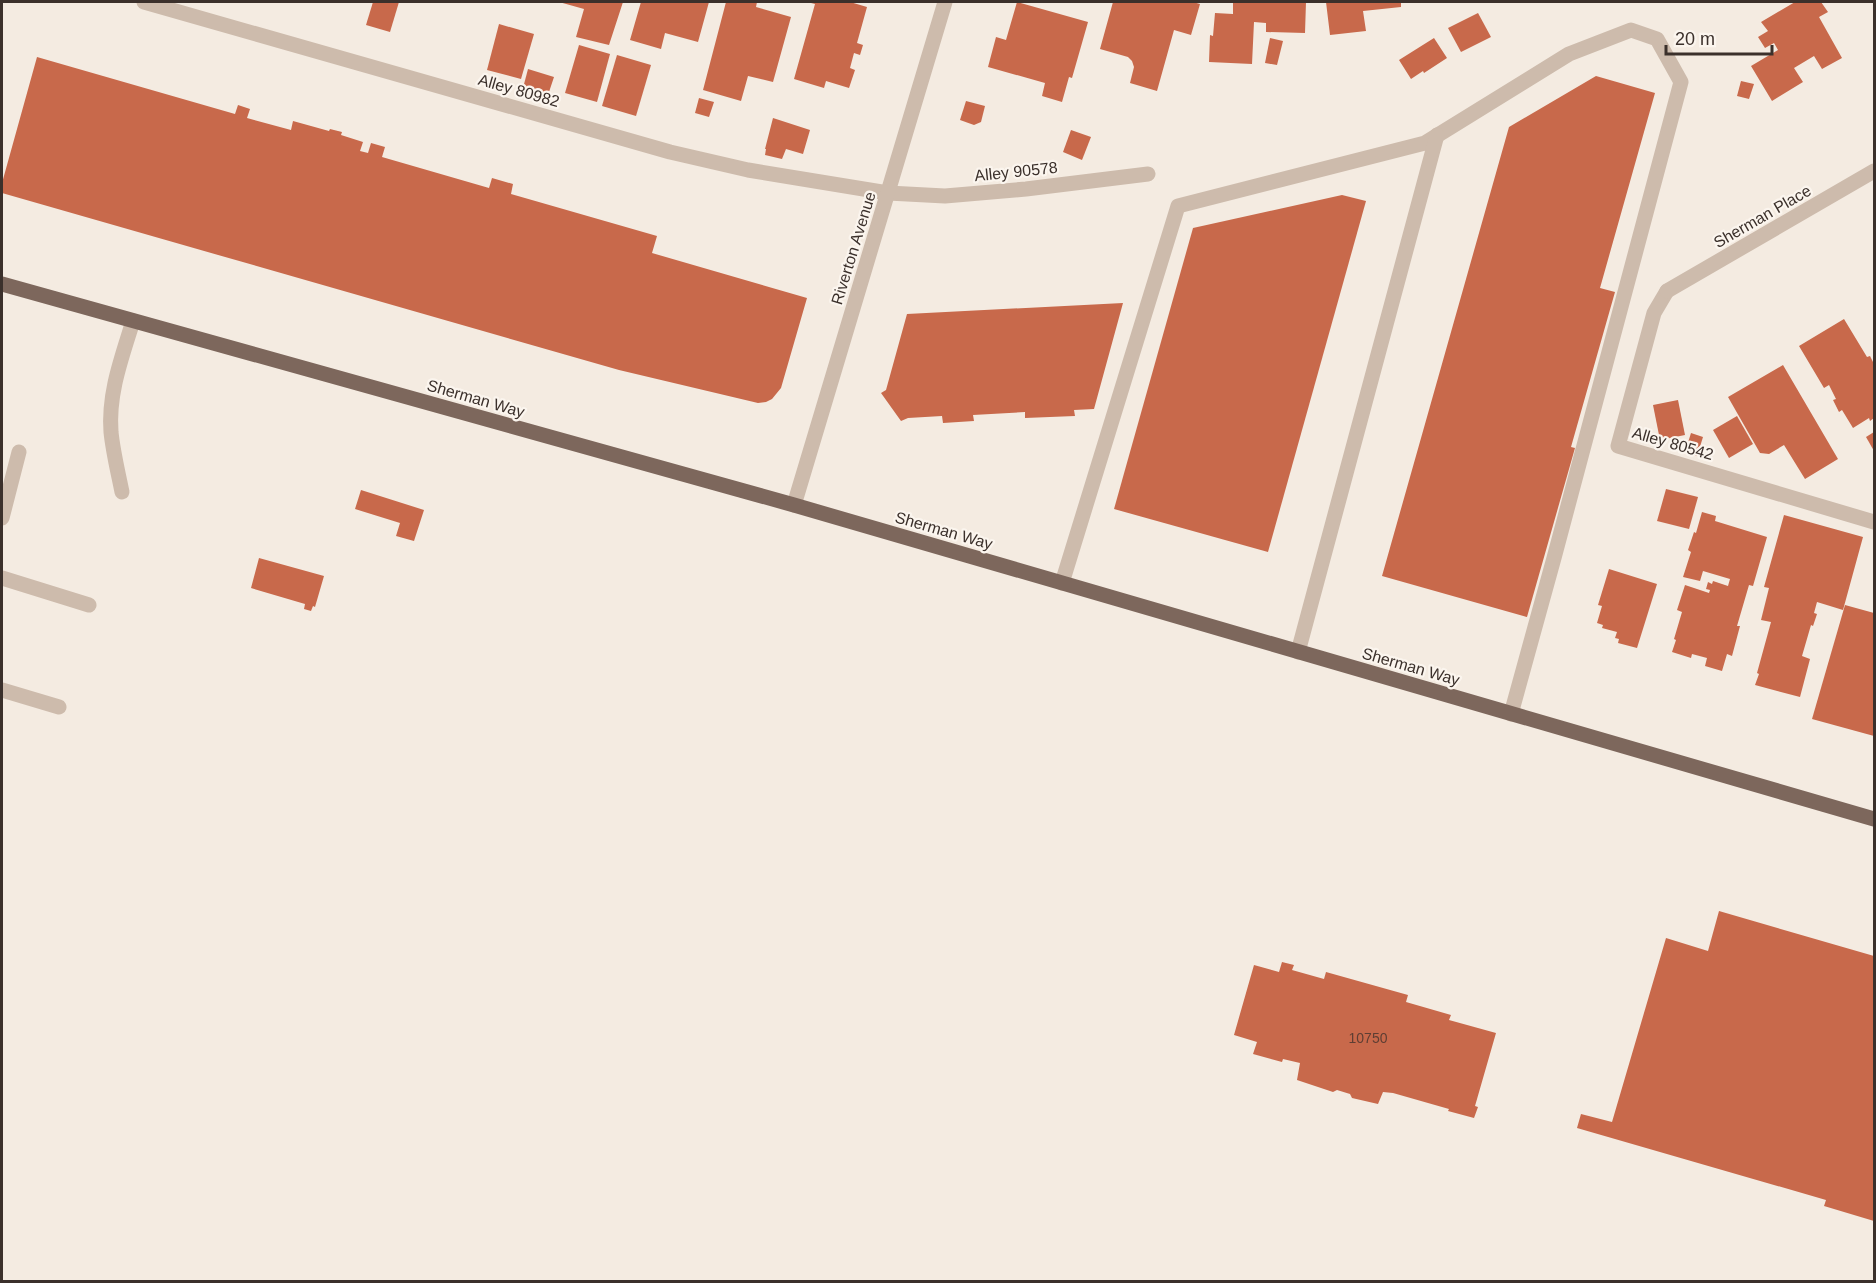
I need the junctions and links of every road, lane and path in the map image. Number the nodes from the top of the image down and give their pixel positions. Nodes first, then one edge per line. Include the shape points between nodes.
1 (144, 2) edge
2 (945, 2) edge
3 (1437, 135) junction
4 (1875, 171) edge
5 (1148, 174) dead end
6 (888, 193) junction
7 (2, 284) edge
8 (1667, 291) joint
9 (133, 321) junction
10 (19, 452) dead end
11 (122, 492) dead end
12 (794, 505) junction
13 (2, 518) edge
14 (1875, 522) edge
15 (2, 578) edge
16 (1062, 583) junction
17 (89, 604) dead end
18 (1298, 652) junction
19 (2, 690) edge
20 (59, 707) dead end
21 (1510, 714) junction
22 (1875, 819) edge

1 - 6 street, Alley 80982 via 670,152 748,170
2 - 6 street, Riverton Avenue
3 - 16 street via 1425,142 1178,206
3 - 18 street
3 - 21 street via 1569,54 1630,30 1657,39 1681,82
4 - 8 street, Sherman Place
5 - 6 street, Alley 90578 via 945,196
6 - 12 street, Riverton Avenue
7 - 9 main road, Sherman Way
8 - 14 street, Alley 80542 via 1654,313 1618,446
9 - 11 street via 114,384 112,407 111,431
9 - 12 main road, Sherman Way
10 - 13 street
12 - 16 main road, Sherman Way
15 - 17 street
16 - 18 main road, Sherman Way
18 - 21 main road, Sherman Way
19 - 20 street
21 - 22 main road, Sherman Way

